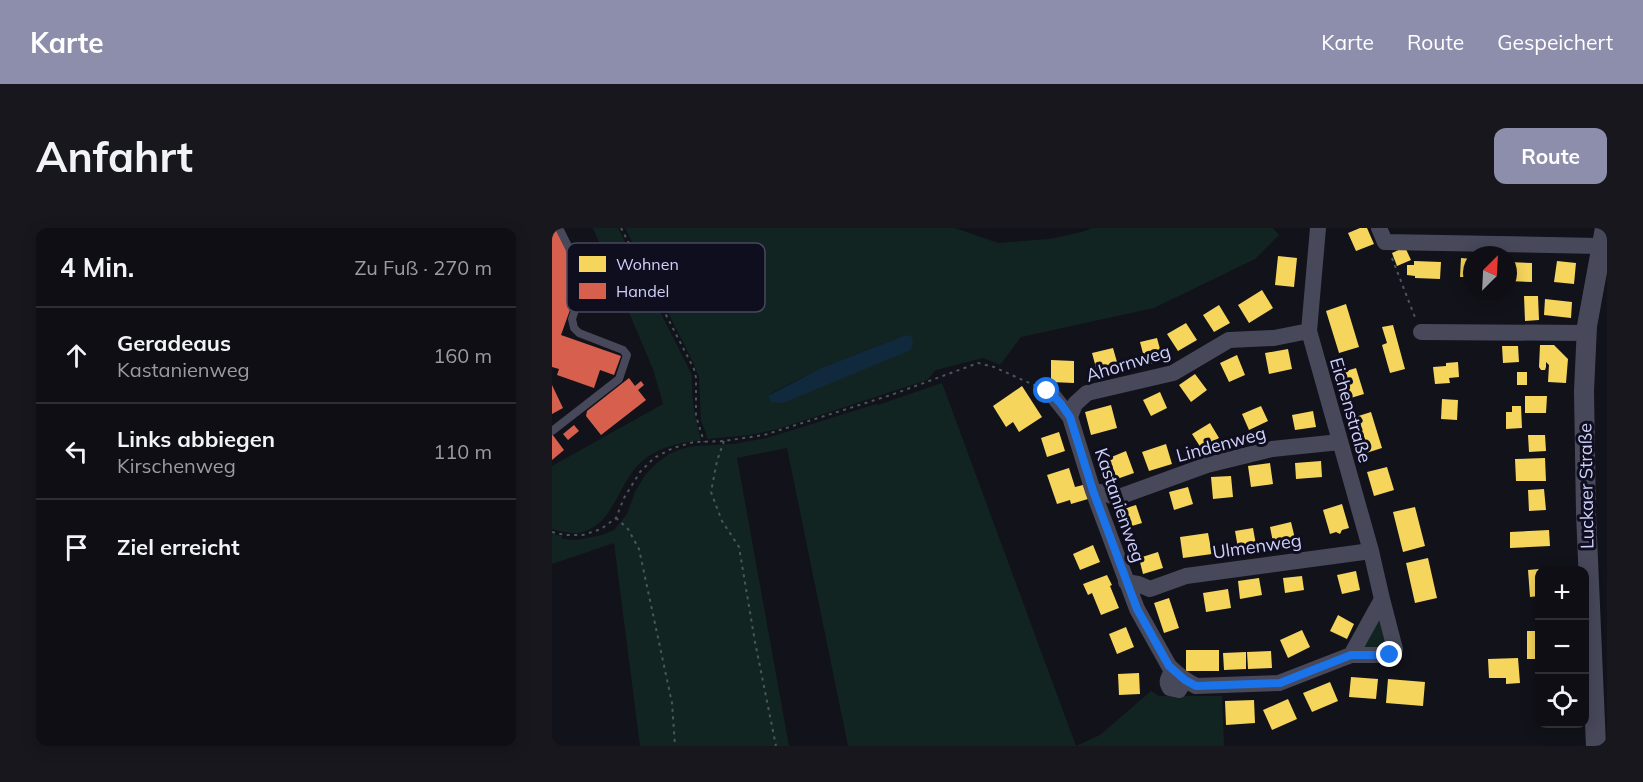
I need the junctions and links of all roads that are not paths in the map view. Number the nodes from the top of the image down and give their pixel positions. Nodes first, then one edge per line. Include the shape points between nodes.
1 (560, 228) edge
2 (1318, 228) edge
3 (1382, 235) edge
4 (1603, 237) edge
5 (567, 243) edge
6 (574, 312) edge
7 (1309, 332) junction
8 (1421, 332) road end
9 (1587, 333) junction
10 (1087, 393) junction
11 (1070, 417) junction
12 (552, 431) edge
13 (1340, 442) junction
14 (1093, 491) junction
15 (1116, 498) junction
16 (1103, 518) junction
17 (1371, 551) junction
18 (1126, 582) junction
19 (1150, 589) junction
20 (1382, 599) junction
21 (1137, 609) junction
22 (1351, 655) junction
23 (1596, 746) edge

1 - 5 lane
2 - 7 street, Eichenstraße
3 - 4 street
4 - 9 street, Luckaer Straße
6 - 12 lane via 572,319 579,333 624,350 627,355 619,379
7 - 10 street, Ahornweg via 1229,340 1173,373
7 - 13 street, Eichenstraße
8 - 9 street
9 - 23 street, Luckaer Straße via 1586,513
10 - 11 street, Ahornweg via 1075,404
10 - 11 street, Kastanienweg via 1050,392
11 - 14 street, Kastanienweg
13 - 15 street, Lindenweg via 1272,449 1207,465
13 - 17 street, Eichenstraße
14 - 15 street
14 - 16 street, Kastanienweg
15 - 16 street
16 - 18 street, Kastanienweg
17 - 19 street, Ulmenweg via 1186,576
17 - 20 street, Eichenstraße
18 - 19 street
18 - 21 street, Kastanienweg
19 - 21 street
20 - 22 street
20 - 22 street, Eichenstraße via 1395,649 1390,655
21 - 22 street, Kastanienweg via 1176,672 1196,686 1280,683

